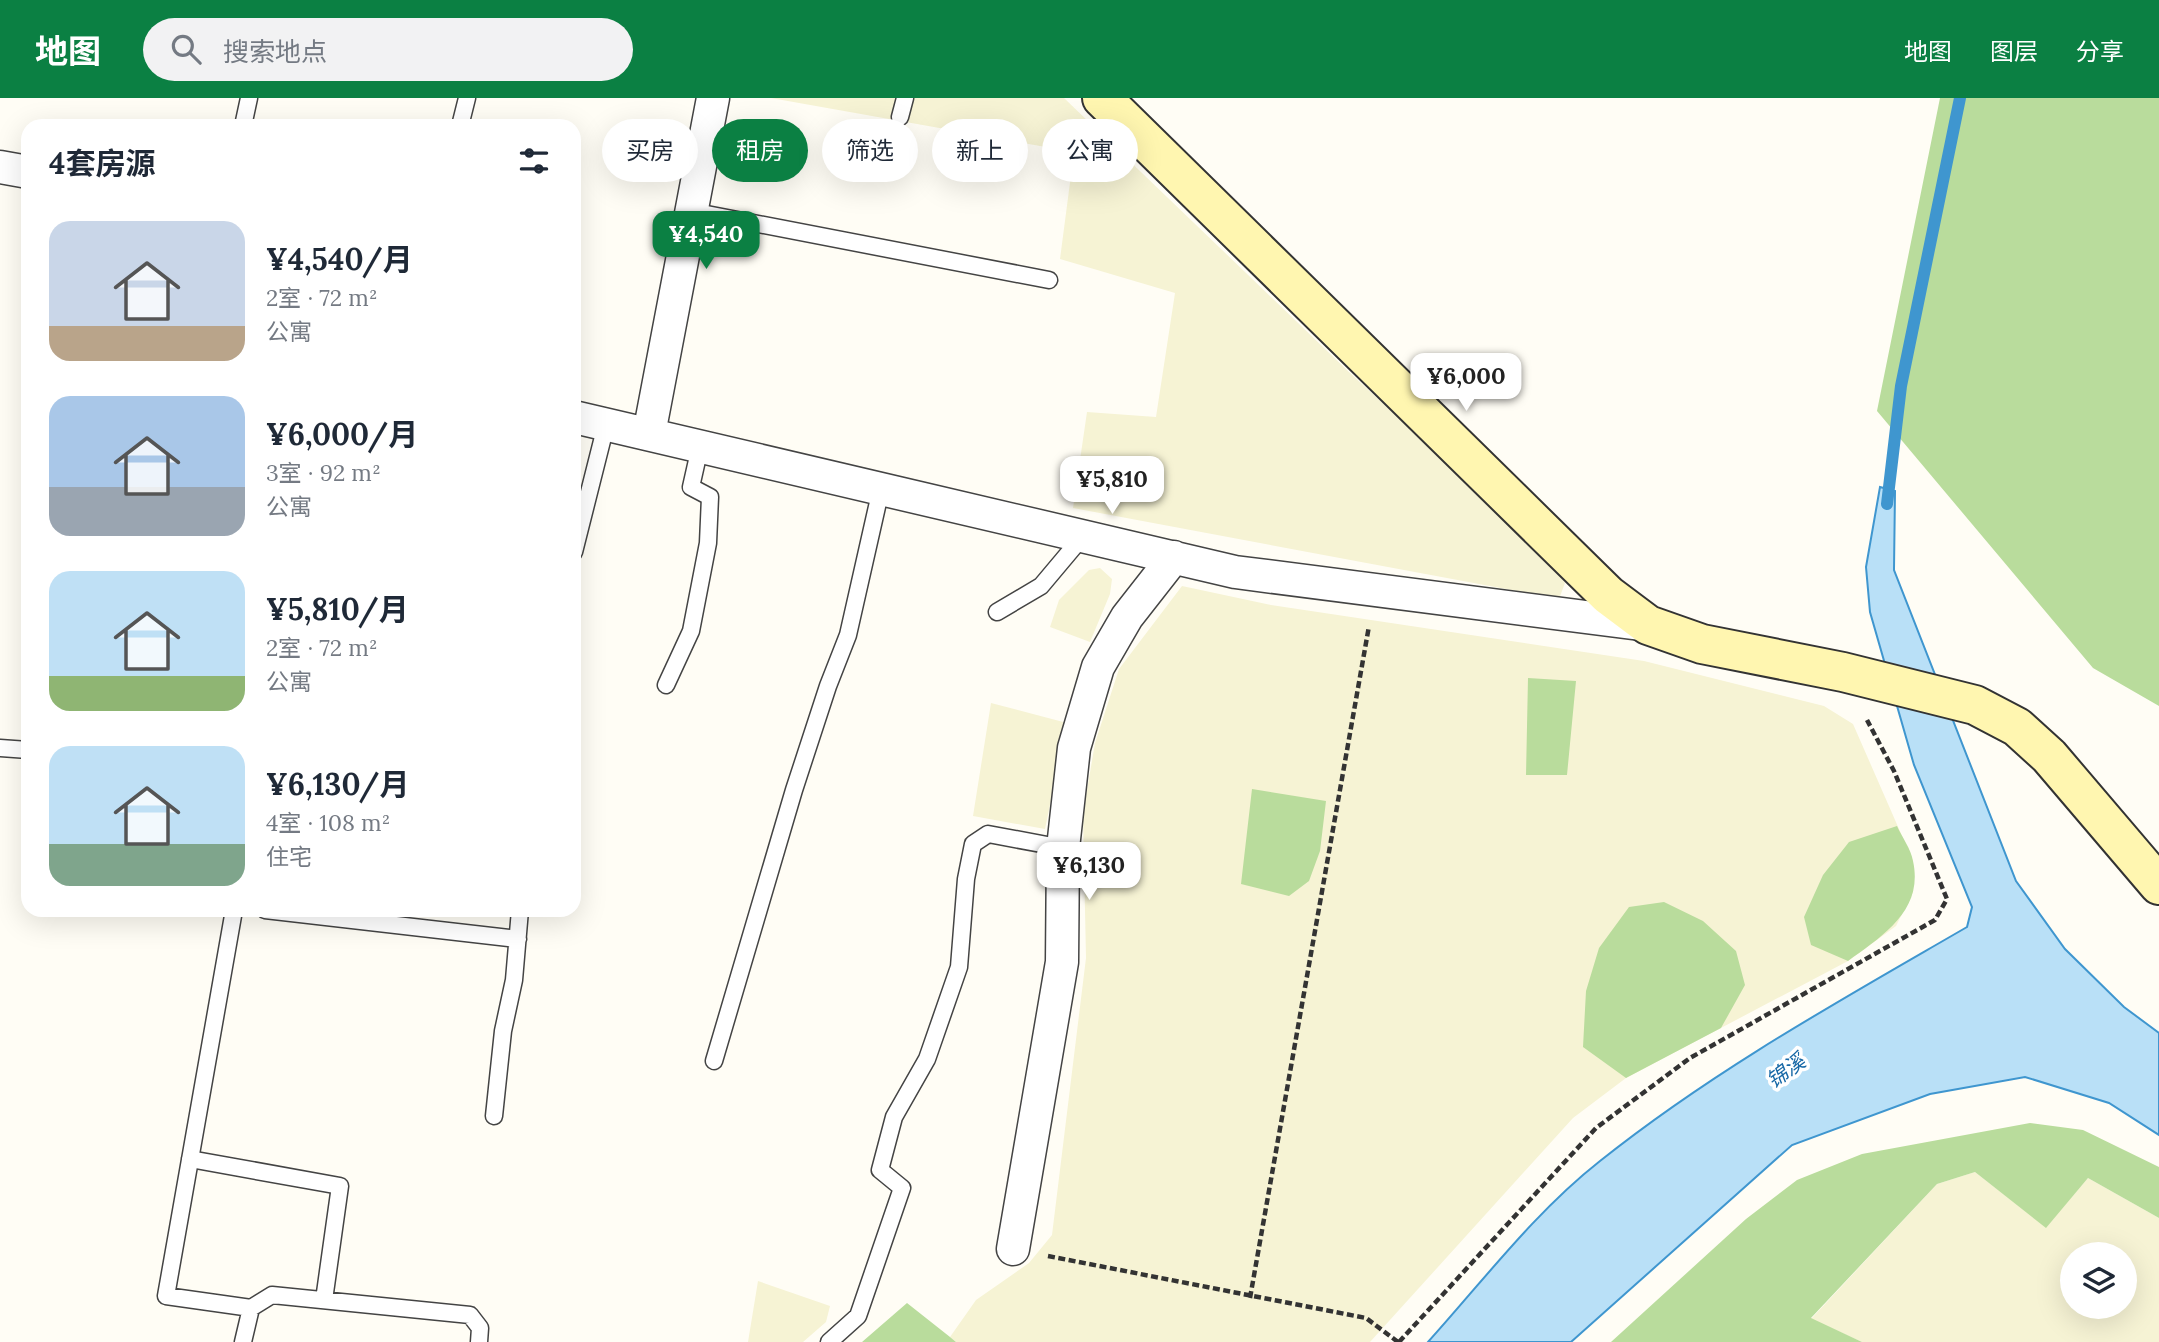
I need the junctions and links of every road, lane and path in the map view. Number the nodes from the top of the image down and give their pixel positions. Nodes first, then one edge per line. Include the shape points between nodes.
1 (249, 98) edge
2 (467, 98) edge
3 (713, 98) edge
4 (905, 98) edge
5 (1102, 98) edge
6 (900, 117) dead end
7 (244, 119) edge
8 (462, 119) edge
9 (0, 167) edge
10 (21, 171) edge
11 (691, 211) junction
12 (1049, 280) dead end
13 (581, 419) edge
14 (606, 425) junction
15 (649, 434) junction
16 (700, 447) junction
17 (881, 489) junction
18 (581, 524) edge
19 (1083, 536) junction
20 (1174, 557) junction
21 (1375, 590) junction
22 (997, 612) dead end
23 (1647, 625) junction
24 (1851, 674) junction
25 (666, 685) dead end
26 (0, 748) edge
27 (21, 750) edge
28 (1063, 848) junction
29 (2159, 886) edge
30 (233, 917) edge
31 (326, 917) edge
32 (520, 917) edge
33 (518, 939) junction
34 (714, 1061) dead end
35 (494, 1116) dead end
36 (190, 1159) junction
37 (1013, 1249) joint
38 (1250, 1298) junction
39 (324, 1300) junction
40 (251, 1308) junction
41 (243, 1342) edge
42 (480, 1342) edge
43 (829, 1342) edge
44 (1398, 1342) edge

1 - 7 lane
2 - 8 lane
3 - 11 street
4 - 6 lane
5 - 23 street via 1608,595
9 - 10 street
11 - 12 lane
11 - 15 street
13 - 14 street
14 - 15 street
14 - 18 lane
15 - 16 street
16 - 17 street
16 - 25 lane via 691,487 710,498 708,543 691,631
17 - 19 street
17 - 34 lane via 849,635 794,790
19 - 20 street
19 - 22 lane via 1041,586
20 - 21 street via 1235,572
20 - 28 street via 1127,617 1098,667 1074,748
21 - 23 street
21 - 38 path
23 - 24 street via 1702,644
24 - 29 street via 1975,705 2017,727 2049,756
24 - 44 path via 1947,899 1936,920 1690,1058 1597,1128
26 - 27 lane
28 - 37 street via 1062,962
28 - 43 lane via 988,834 973,844 960,967 927,1059 894,1117 880,1170 902,1188 859,1316
30 - 36 lane
31 - 33 lane
32 - 33 lane
33 - 35 lane
36 - 39 lane via 340,1186
36 - 40 lane via 166,1296
37 - 38 path
38 - 44 path via 1366,1318
39 - 40 lane via 272,1295
39 - 42 lane via 470,1315 480,1328
40 - 41 lane

